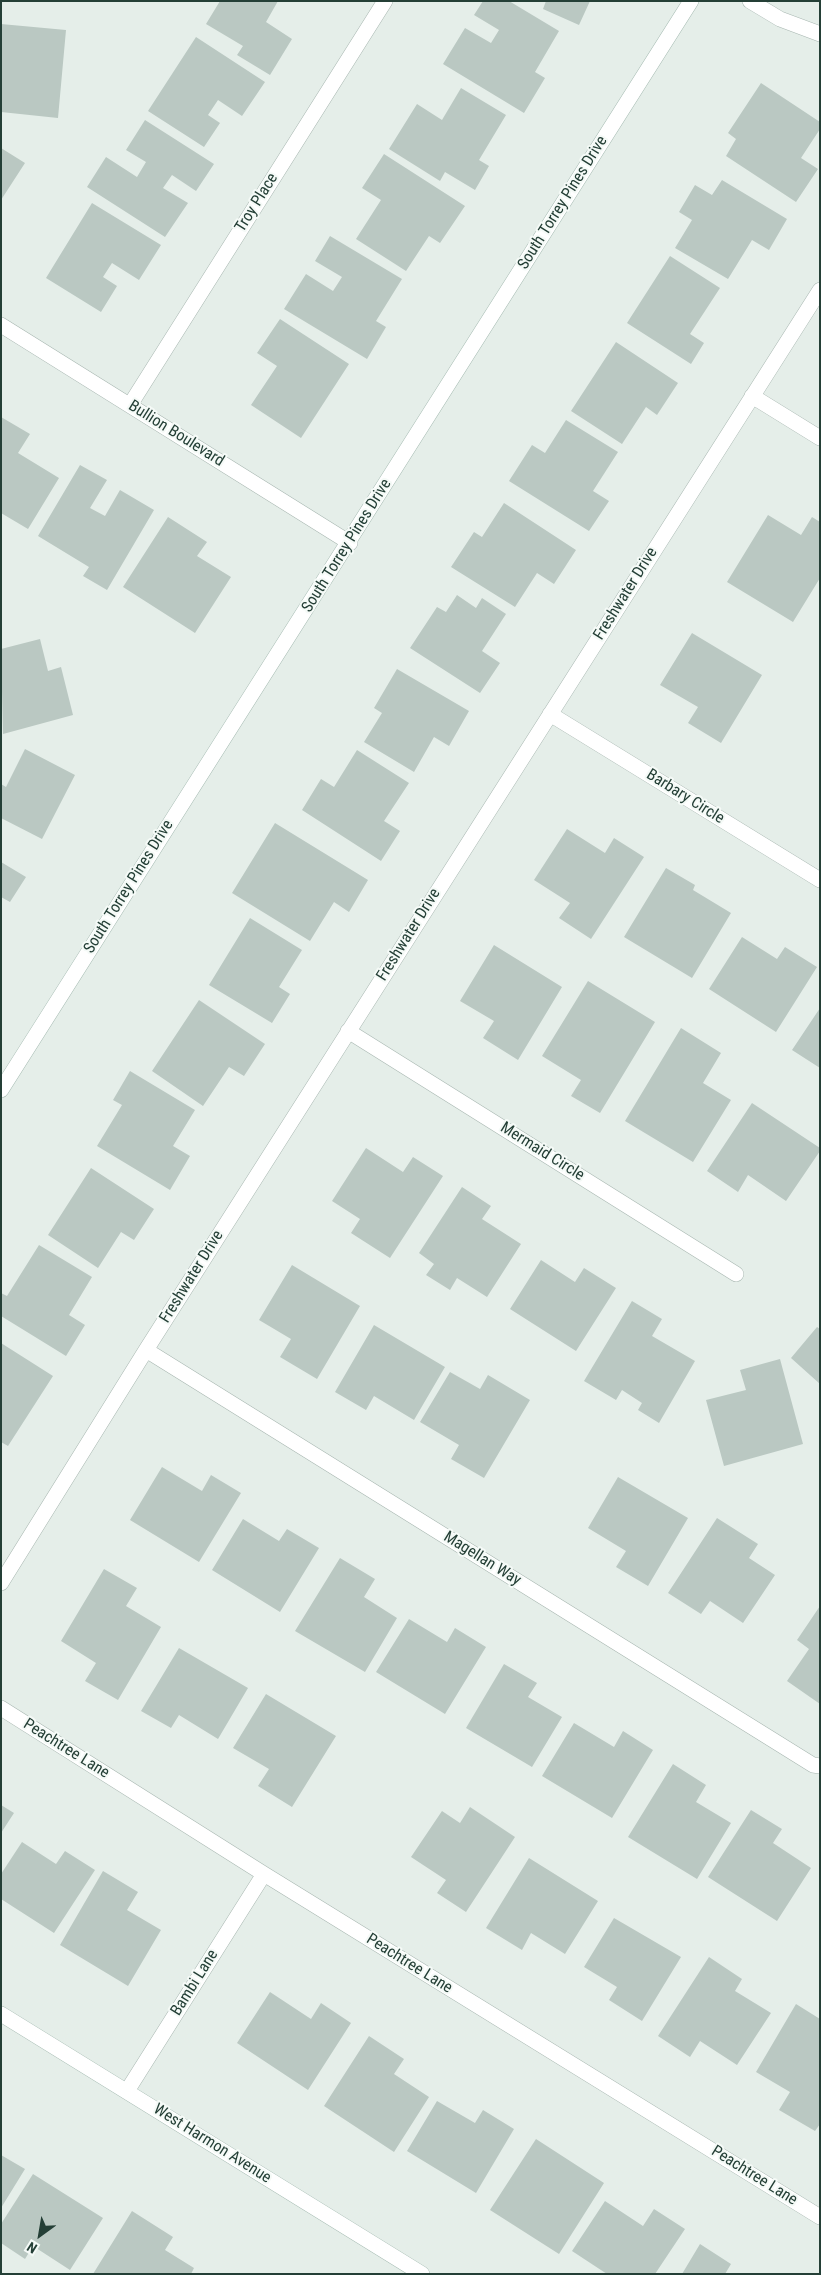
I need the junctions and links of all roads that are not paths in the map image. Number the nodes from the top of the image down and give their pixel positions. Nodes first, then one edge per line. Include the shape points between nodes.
1 (385, 1) edge
2 (691, 1) edge
3 (750, 1) edge
4 (820, 34) edge
5 (820, 290) edge
6 (1, 325) edge
7 (752, 396) junction
8 (130, 405) junction
9 (820, 438) edge
10 (350, 543) junction
11 (550, 714) junction
12 (820, 880) edge
13 (348, 1031) junction
14 (1, 1090) edge
15 (736, 1274) dead end
16 (146, 1350) junction
17 (1, 1583) edge
18 (1, 1708) edge
19 (820, 1766) edge
20 (264, 1874) junction
21 (1, 2014) edge
22 (127, 2091) junction
23 (820, 2217) edge
24 (422, 2274) edge

1 - 8 street, Troy Place
2 - 10 street, South Torrey Pines Drive
3 - 4 street via 780,19
5 - 7 street, Freshwater Drive
6 - 8 street, Bullion Boulevard
7 - 9 street
7 - 11 street, Freshwater Drive
8 - 10 street, Bullion Boulevard
10 - 14 street, South Torrey Pines Drive
11 - 12 street, Barbary Circle
11 - 13 street, Freshwater Drive
13 - 15 street, Mermaid Circle
13 - 16 street, Freshwater Drive
16 - 17 street, Freshwater Drive
16 - 19 street, Magellan Way
18 - 20 street, Peachtree Lane
20 - 22 street, Bambi Lane
20 - 23 street, Peachtree Lane
21 - 22 street, West Harmon Avenue
22 - 24 street, West Harmon Avenue

